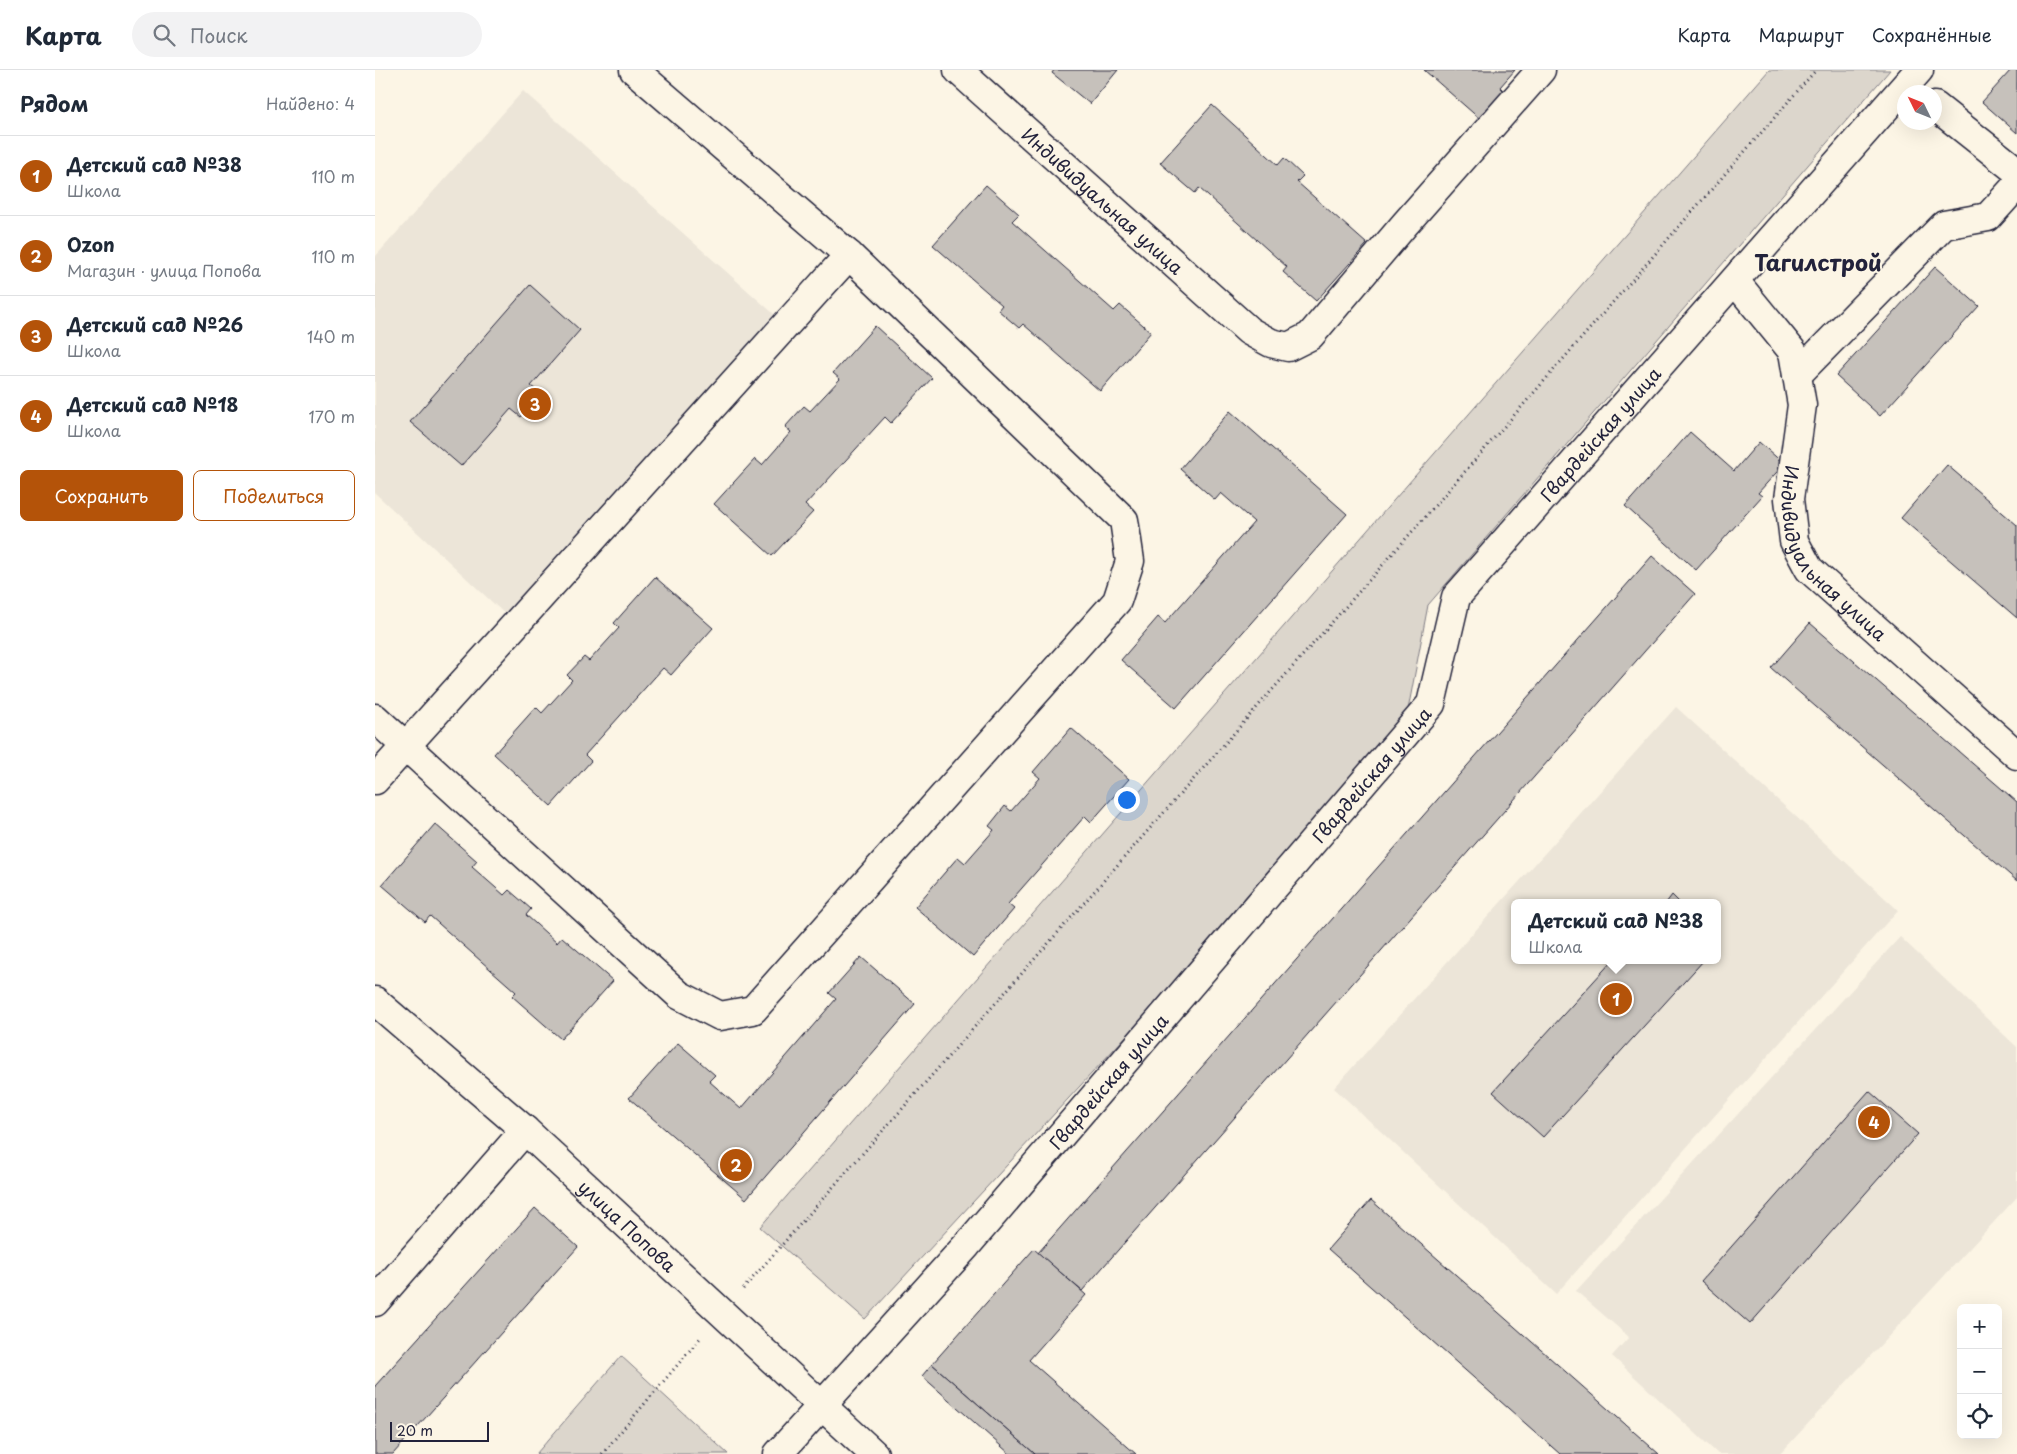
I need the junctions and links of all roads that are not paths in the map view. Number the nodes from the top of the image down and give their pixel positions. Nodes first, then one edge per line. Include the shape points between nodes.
1 (634, 70) edge
2 (957, 70) edge
3 (1541, 70) edge
4 (1915, 82) edge
5 (1942, 112) edge
6 (2017, 171) edge
7 (2017, 186) edge
8 (849, 255) junction
9 (1735, 281) junction
10 (1797, 375) junction
11 (375, 718) edge
12 (406, 746) junction
13 (2017, 755) edge
14 (375, 780) edge
15 (375, 1001) edge
16 (525, 1130) junction
17 (375, 1302) edge
18 (823, 1406) junction
19 (778, 1454) edge
20 (874, 1454) edge

1 - 8 street
2 - 3 street, Индивидуальная улица via 1249,331 1271,343 1288,347 1310,336
4 - 9 street, Гвардейская улица
5 - 6 street
7 - 10 street via 1988,217 1944,225
8 - 12 street
8 - 12 street via 1124,520 1130,561 1117,601 753,1010 720,1016 679,995
9 - 10 street, Индивидуальная улица via 1793,352
9 - 18 street, Гвардейская улица via 1456,597 1431,704 967,1245
10 - 13 street, Индивидуальная улица via 1801,405 1789,500 1794,541 1809,569
11 - 12 street
12 - 14 street
15 - 16 street, улица Попова
16 - 17 street
16 - 18 street, улица Попова
18 - 19 street, Гвардейская улица
18 - 20 street, улица Попова

